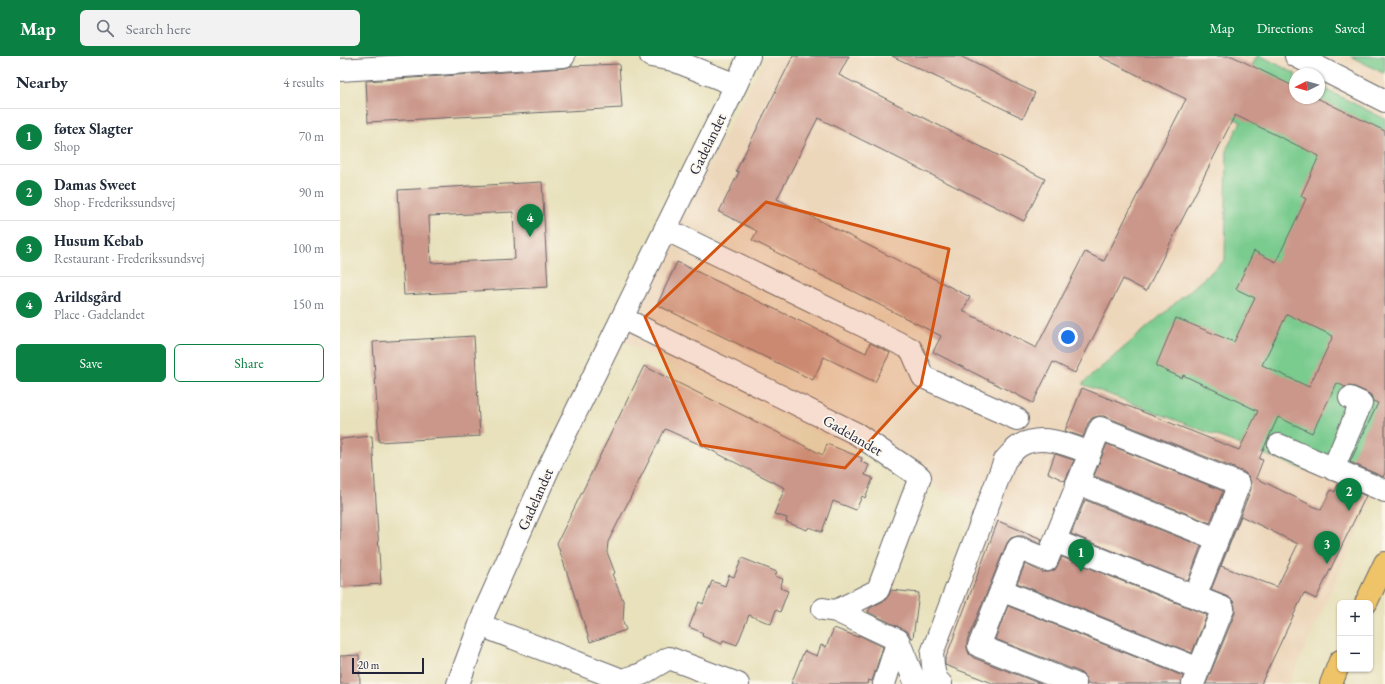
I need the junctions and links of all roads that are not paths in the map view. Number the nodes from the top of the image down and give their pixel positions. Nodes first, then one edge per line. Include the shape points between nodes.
1 (564, 56) edge
2 (651, 56) edge
3 (749, 56) edge
4 (1296, 56) edge
5 (340, 70) edge
6 (736, 85) junction
7 (1385, 101) edge
8 (665, 229) junction
9 (622, 318) junction
10 (1350, 398) dead end
11 (1017, 419) dead end
12 (1279, 445) dead end
13 (1090, 453) junction
14 (1333, 469) junction
15 (1077, 483) junction
16 (1385, 491) edge
17 (1218, 539) junction
18 (1054, 541) junction
19 (1385, 563) edge
20 (1001, 590) junction
21 (1195, 597) junction
22 (1367, 600) edge
23 (480, 625) junction
24 (898, 640) junction
25 (1337, 669) edge
26 (1196, 676) edge
27 (458, 684) edge
28 (738, 684) edge
29 (884, 684) edge
30 (916, 684) edge
31 (941, 684) edge
32 (1075, 684) edge
33 (1331, 684) edge

1 - 5 street
2 - 6 street via 673,60
3 - 6 street, Gadelandet
4 - 7 street
6 - 8 street, Gadelandet
8 - 9 street, Gadelandet
8 - 11 street via 911,349 923,377
9 - 23 street, Gadelandet via 550,465
9 - 24 street, Gadelandet via 857,434 920,477 878,590 830,610
10 - 14 street via 1361,403
12 - 14 street
13 - 15 street
13 - 17 street via 1100,428 1239,484
13 - 31 street via 1070,445 1038,439 1020,445 1006,460 932,653 933,668
14 - 16 street
15 - 17 street
15 - 18 street
17 - 21 street
18 - 20 street via 1047,560 1018,548
18 - 21 street
19 - 22 main road
20 - 26 street
20 - 32 street via 979,646
21 - 26 street via 1223,608
23 - 27 street, Gadelandet
23 - 28 street via 622,680 642,674 669,658
24 - 29 street
24 - 30 street
25 - 33 main road

